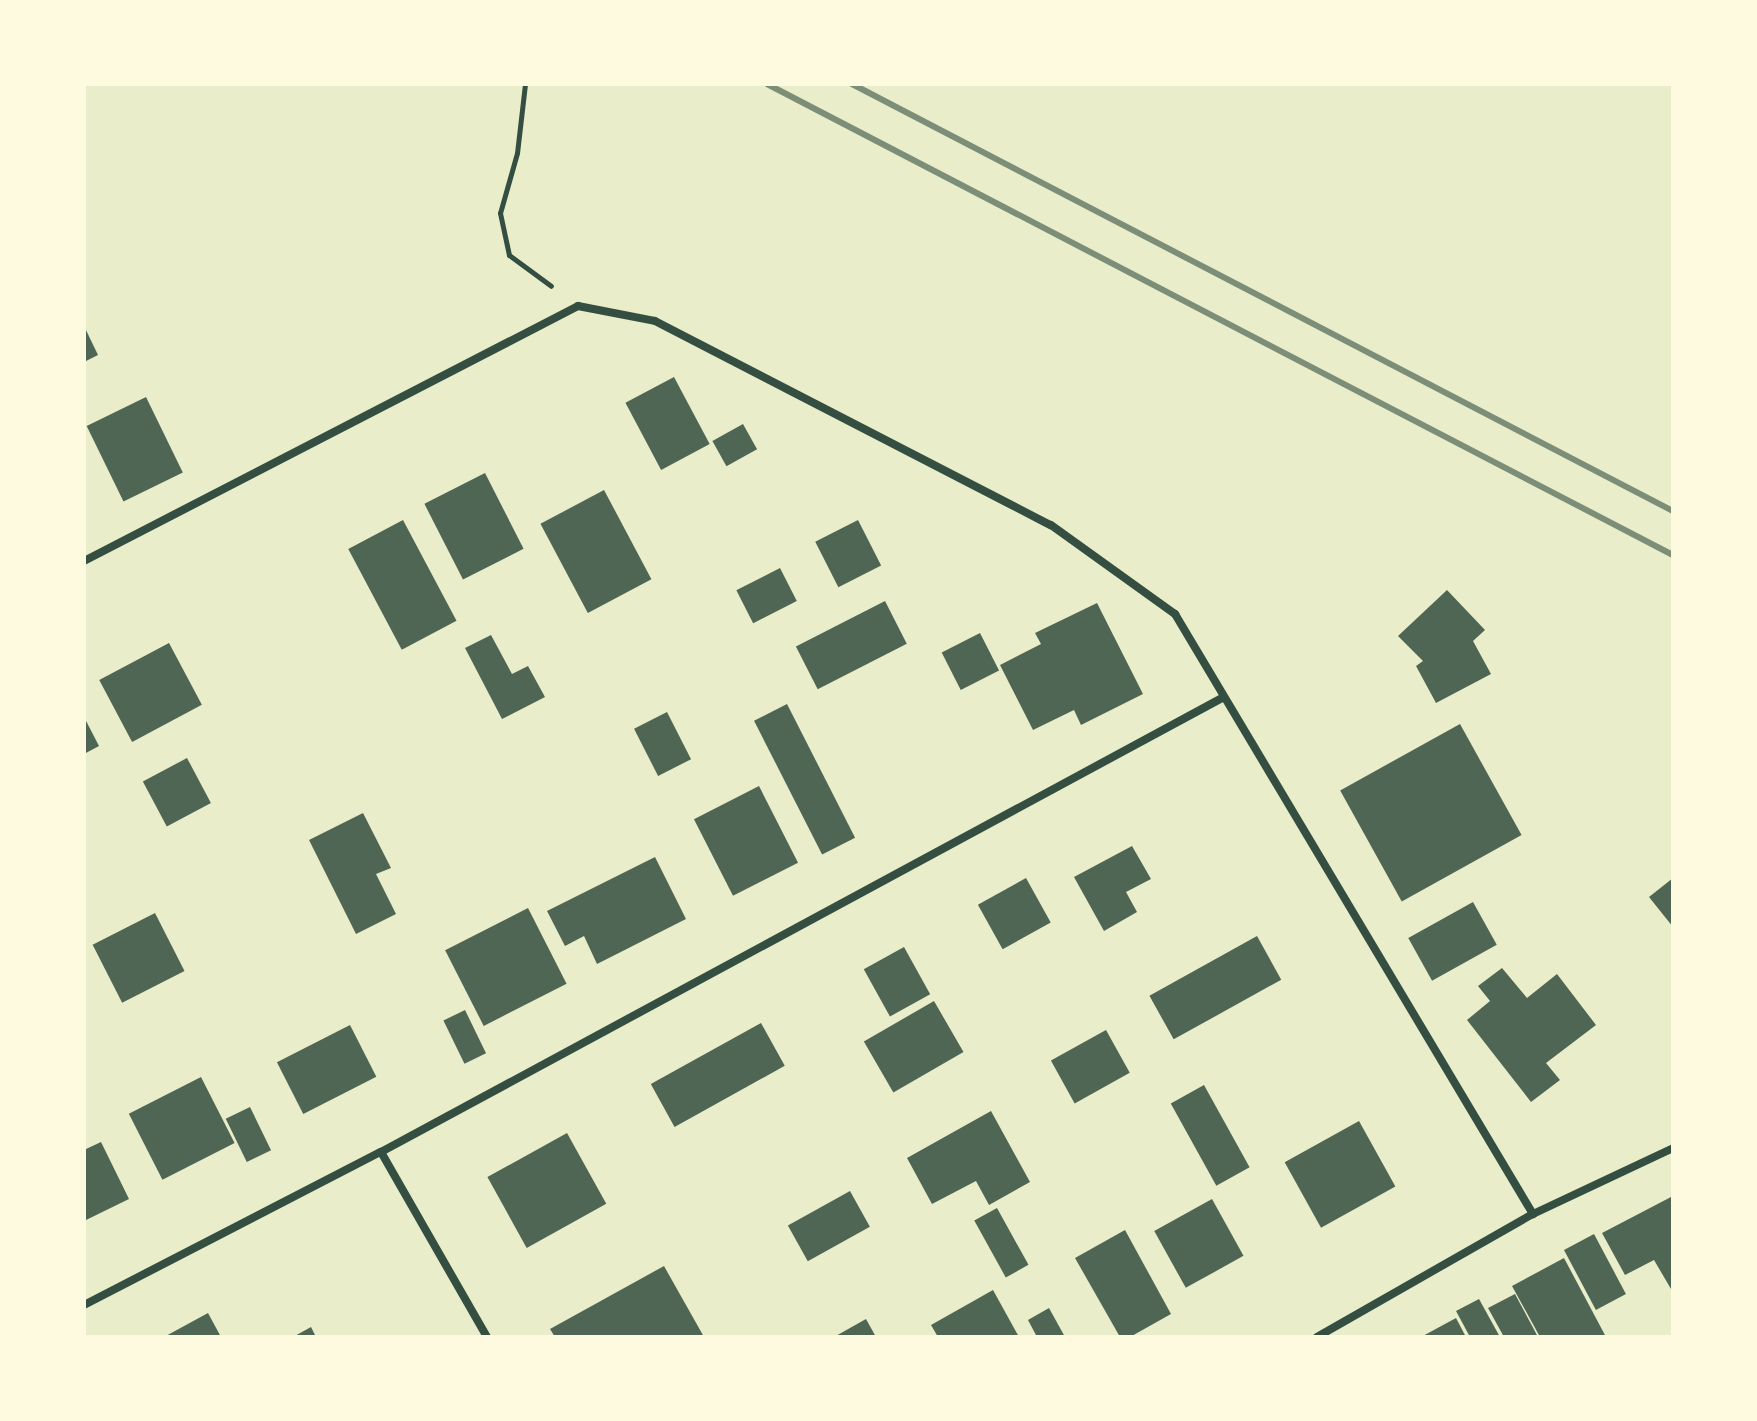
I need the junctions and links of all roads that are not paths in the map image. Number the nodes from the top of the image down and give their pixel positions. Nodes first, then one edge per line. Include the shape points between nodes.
1 (84, 561) edge
2 (1222, 698) junction
3 (1673, 1148) edge
4 (381, 1152) junction
5 (1533, 1214) junction
6 (84, 1305) edge
7 (487, 1337) edge
8 (1317, 1337) edge

1 - 2 street via 578,306 655,321 1051,525 1175,614
2 - 4 street
2 - 5 street
3 - 5 street
4 - 6 street
4 - 7 street
5 - 8 street

